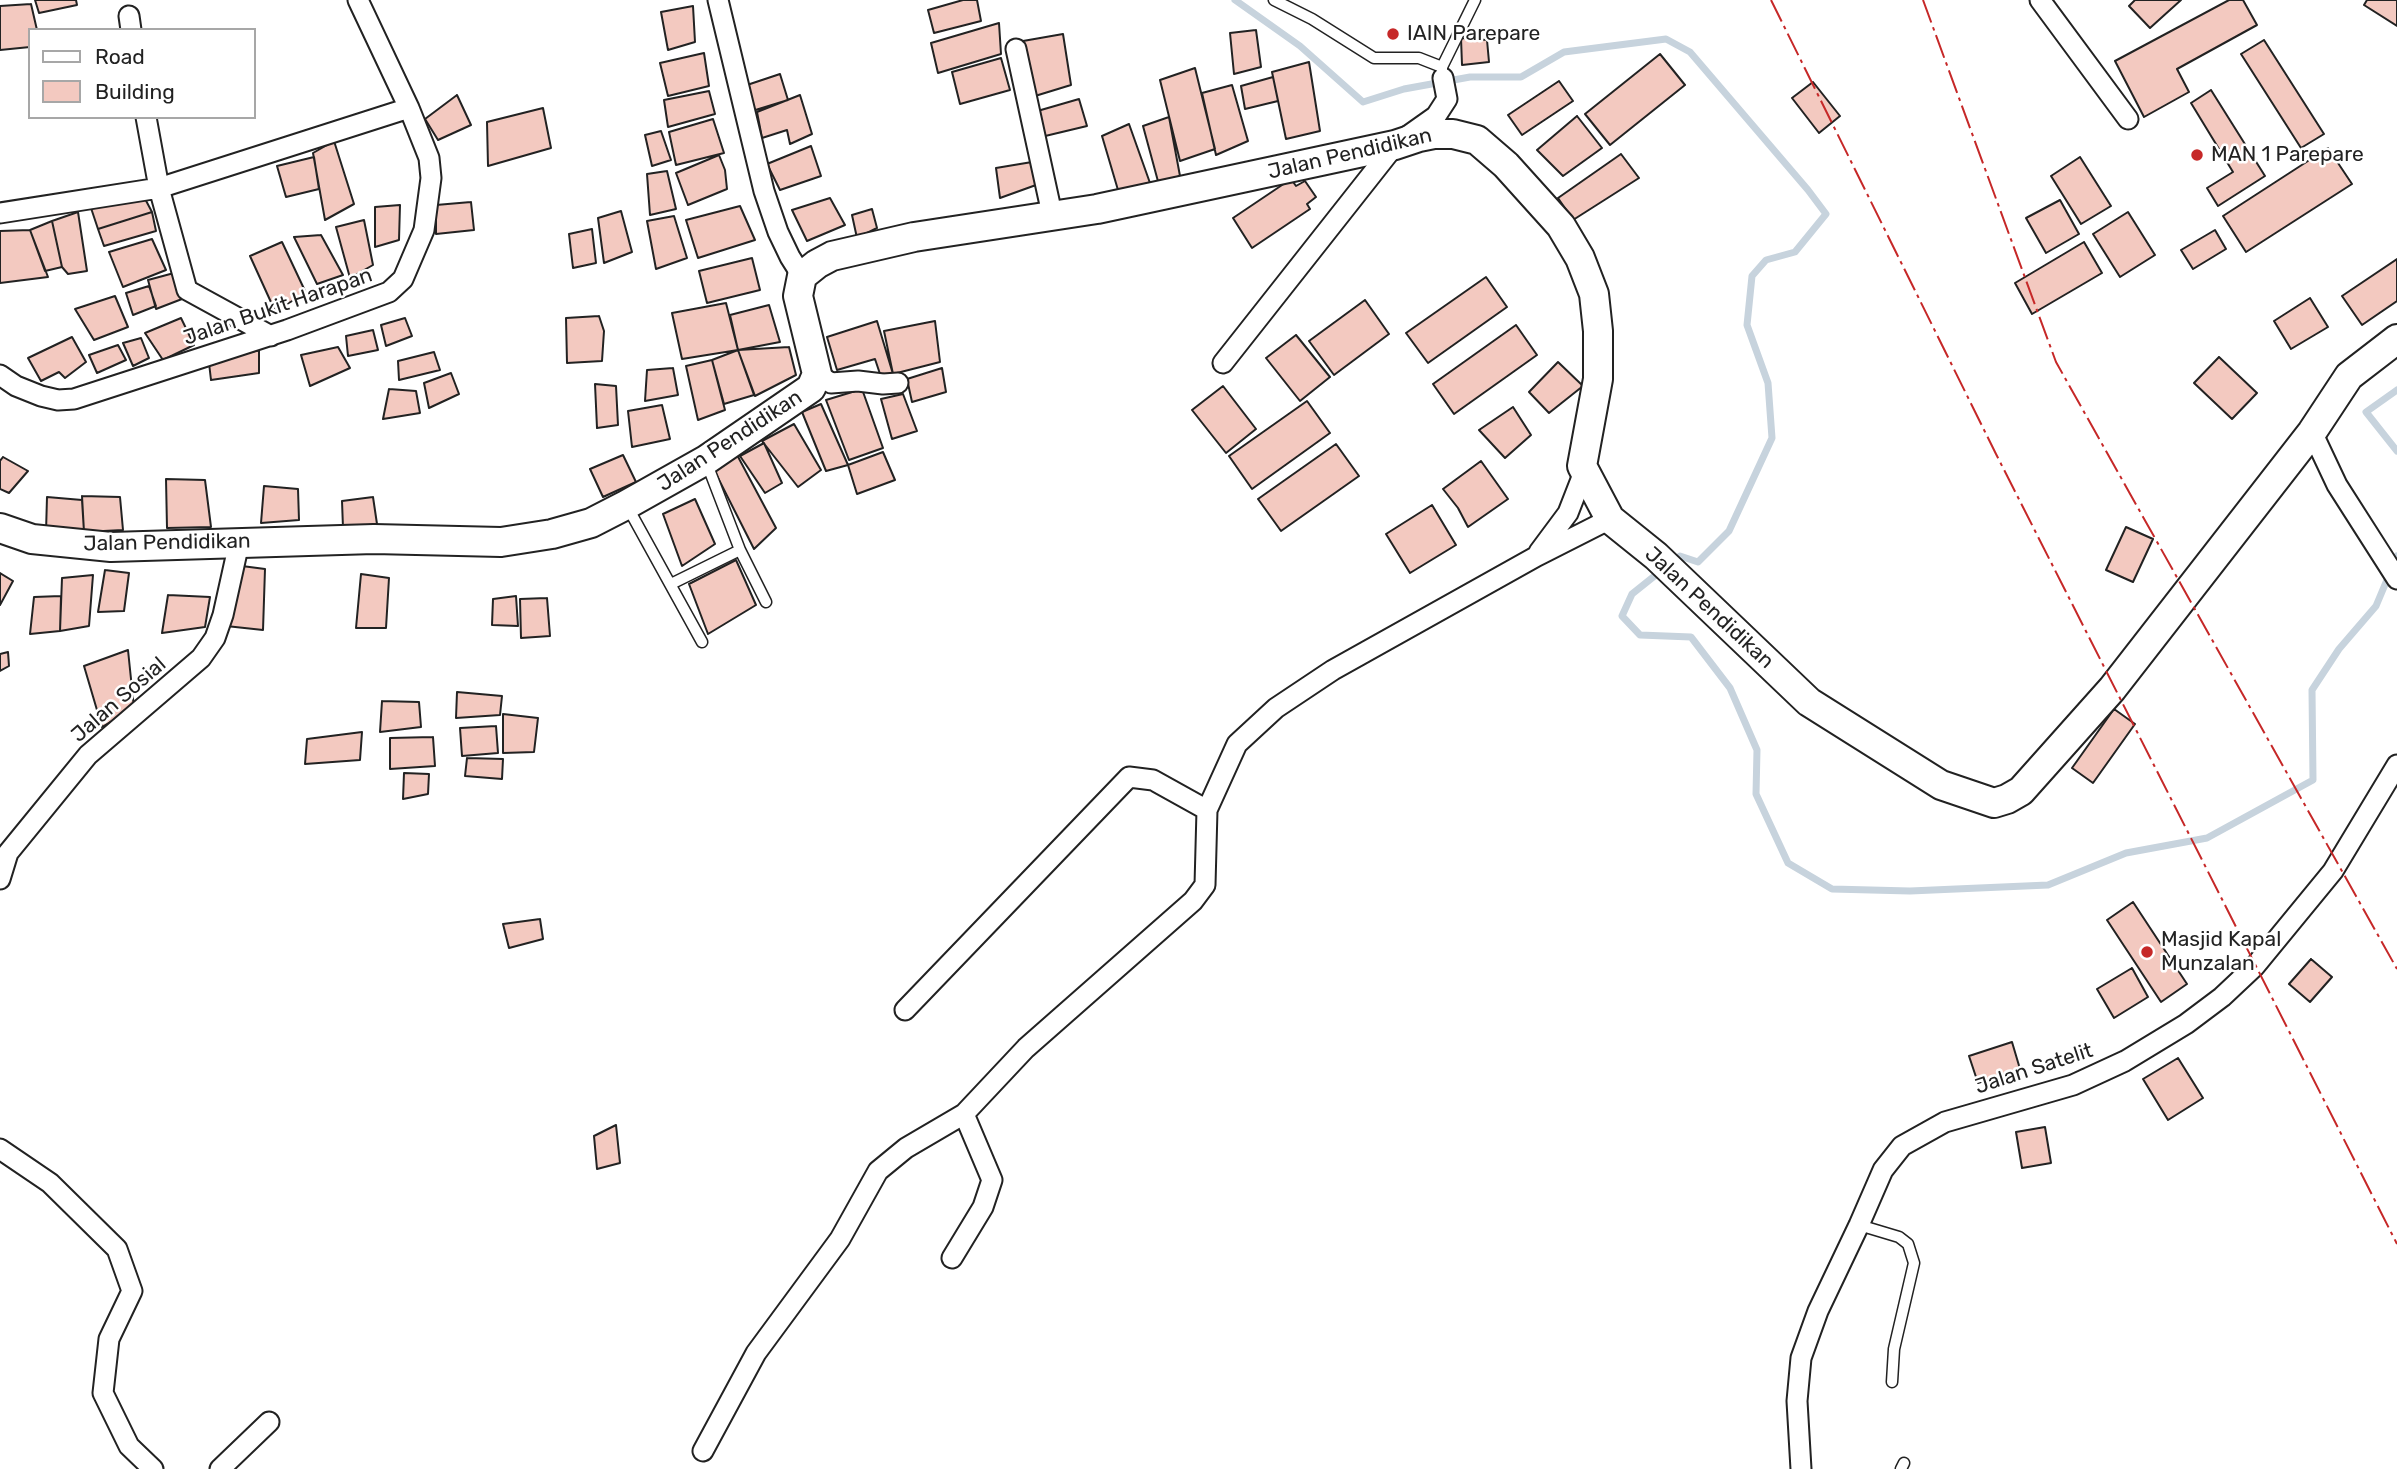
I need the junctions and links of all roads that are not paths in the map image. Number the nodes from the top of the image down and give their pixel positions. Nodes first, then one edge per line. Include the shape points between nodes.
1 (358, 0) edge
2 (718, 0) edge
3 (1274, 0) edge
4 (1475, 0) edge
5 (2040, 0) edge
6 (1016, 49) dead end
7 (1442, 72) junction
8 (408, 108) junction
9 (146, 119) edge
10 (2128, 119) dead end
11 (1395, 145) junction
12 (159, 188) junction
13 (0, 214) edge
14 (1052, 214) junction
15 (802, 276) junction
16 (271, 336) junction
17 (2397, 339) edge
18 (1223, 363) dead end
19 (817, 374) junction
20 (0, 375) edge
21 (898, 383) dead end
22 (2312, 432) junction
23 (706, 460) junction
24 (1584, 472) junction
25 (626, 505) junction
26 (1610, 519) junction
27 (0, 528) edge
28 (239, 542) junction
29 (740, 550) junction
30 (1536, 556) junction
31 (2397, 579) edge
32 (671, 583) junction
33 (766, 602) dead end
34 (702, 642) dead end
35 (2397, 765) edge
36 (1207, 810) junction
37 (4, 853) edge
38 (0, 879) edge
39 (905, 1010) dead end
40 (964, 1114) junction
41 (0, 1149) edge
42 (1859, 1225) junction
43 (952, 1258) dead end
44 (1892, 1382) dead end
45 (269, 1422) dead end
46 (703, 1451) dead end
47 (153, 1469) edge
48 (220, 1469) edge
49 (1801, 1469) edge

1 - 8 street, Jalan Bukit Harapan
2 - 15 street via 764,191 778,232
3 - 7 lane via 1374,58 1419,58
4 - 7 lane
5 - 10 street
6 - 14 street
7 - 11 street via 1447,99 1436,116
8 - 12 street
8 - 16 street, Jalan Bukit Harapan via 429,159 431,178 424,230 403,279 389,292
9 - 12 street
11 - 14 street, Jalan Pendidikan via 1097,209
11 - 18 street
11 - 24 street, Jalan Pendidikan via 1434,134 1477,140 1561,226 1580,258 1594,294 1598,331 1598,379
12 - 13 street
12 - 16 street via 187,290
14 - 15 street, Jalan Pendidikan via 832,256
15 - 19 street, Jalan Pendidikan via 798,296
16 - 20 street, Jalan Bukit Harapan via 74,399 41,396
17 - 22 street, Jalan Pendidikan via 2349,376
19 - 21 street via 831,383
19 - 23 street, Jalan Pendidikan via 807,393
22 - 26 street, Jalan Pendidikan via 2112,689 2021,790 1994,803 1941,785 1809,702 1656,556
22 - 31 street via 2337,485
23 - 25 street, Jalan Pendidikan
23 - 29 lane
24 - 26 street, Jalan Pendidikan
24 - 30 street via 1568,513
25 - 28 street, Jalan Pendidikan via 591,523 501,542
25 - 32 lane
26 - 30 street
27 - 28 street, Jalan Pendidikan via 33,539 86,545
28 - 37 street, Jalan Sosial via 223,615 201,658 88,754
29 - 32 lane
29 - 33 lane
30 - 36 street via 1333,670 1276,708 1237,744
32 - 34 lane
35 - 42 street, Jalan Satelit via 2333,871 2255,965 2222,997 2125,1062 2083,1081 1922,1132 1902,1146 1883,1170
36 - 39 street via 1153,780 1129,776
36 - 40 street via 1205,885 1193,901 1026,1048
37 - 38 street, Jalan Sosial
40 - 43 street via 992,1180 983,1208
40 - 46 street via 906,1148 878,1171 840,1239 755,1353
41 - 47 street via 50,1183 117,1249 132,1291 109,1339 103,1393 129,1446
42 - 44 lane via 1899,1237 1908,1244 1914,1263 1894,1349
42 - 49 street, Jalan Satelit via 1801,1358 1797,1402
45 - 48 street

